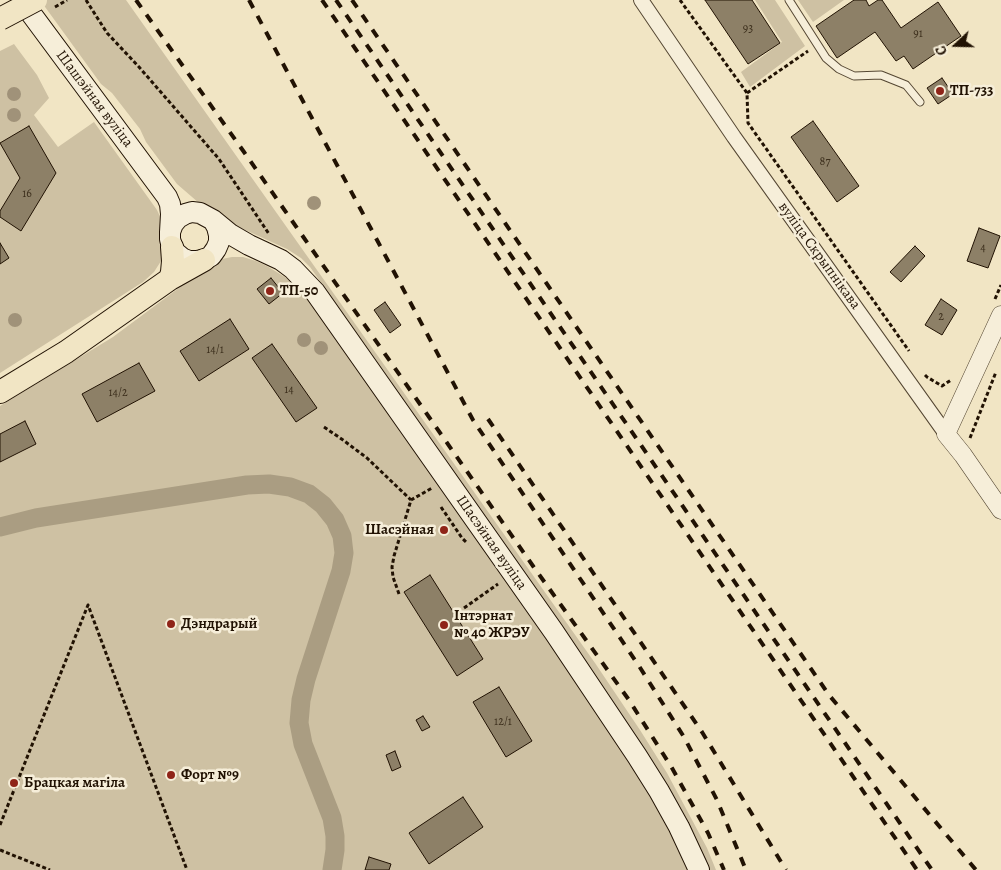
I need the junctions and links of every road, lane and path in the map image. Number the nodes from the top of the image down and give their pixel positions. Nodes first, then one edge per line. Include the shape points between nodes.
1 (20, 0) edge
2 (36, 0) edge
3 (86, 0) edge
4 (641, 0) edge
5 (680, 0) edge
6 (789, 0) edge
7 (0, 19) edge
8 (817, 45) junction
9 (747, 93) junction
10 (920, 102) dead end
11 (167, 197) junction
12 (206, 217) junction
13 (171, 239) junction
14 (273, 240) dead end
15 (249, 245) junction
16 (208, 258) junction
17 (170, 280) junction
18 (1001, 286) edge
19 (997, 309) edge
20 (910, 353) dead end
21 (921, 369) dead end
22 (997, 369) dead end
23 (957, 376) dead end
24 (0, 392) edge
25 (324, 427) dead end
26 (946, 434) junction
27 (963, 456) junction
28 (430, 482) dead end
29 (432, 488) junction
30 (436, 496) dead end
31 (411, 500) junction
32 (440, 504) dead end
33 (1001, 510) edge
34 (468, 544) dead end
35 (500, 582) dead end
36 (400, 594) dead end
37 (464, 608) dead end
38 (0, 825) edge
39 (0, 850) edge
40 (50, 870) edge
41 (187, 870) edge
42 (699, 870) edge

1 - 11 main road, Шашэйная вуліца
2 - 7 main road, bridge
3 - 14 path via 106,33 219,159
4 - 26 street, вуліца Скрыпнікава via 734,137
5 - 9 path
6 - 8 lane
8 - 9 path
8 - 10 lane via 839,69 854,76 881,75 906,85
9 - 20 path via 748,123
11 - 12 main road, Шашэйная вуліца
11 - 13 main road, Шашэйная вуліца
12 - 13 main road via 192,212 178,218 173,224
12 - 15 main road, Шасэйная вуліца
12 - 16 main road via 217,227 219,235 216,250
13 - 16 main road via 176,253 182,258 197,262
13 - 17 main road via 173,261
15 - 16 main road via 233,245
15 - 42 main road, Шасэйная вуліца via 293,269 324,304 637,756 679,827
16 - 17 main road
17 - 24 main road via 66,352
18 - 19 path
19 - 26 street
21 - 23 path via 942,386
22 - 27 path
25 - 31 path via 361,454
26 - 27 street, вуліца Скрыпнікава
27 - 33 street, вуліца Скрыпнікава
28 - 29 path
29 - 30 path
29 - 31 path
31 - 36 path via 392,567
32 - 34 path
35 - 37 path
38 - 41 path via 88,605
39 - 40 path

